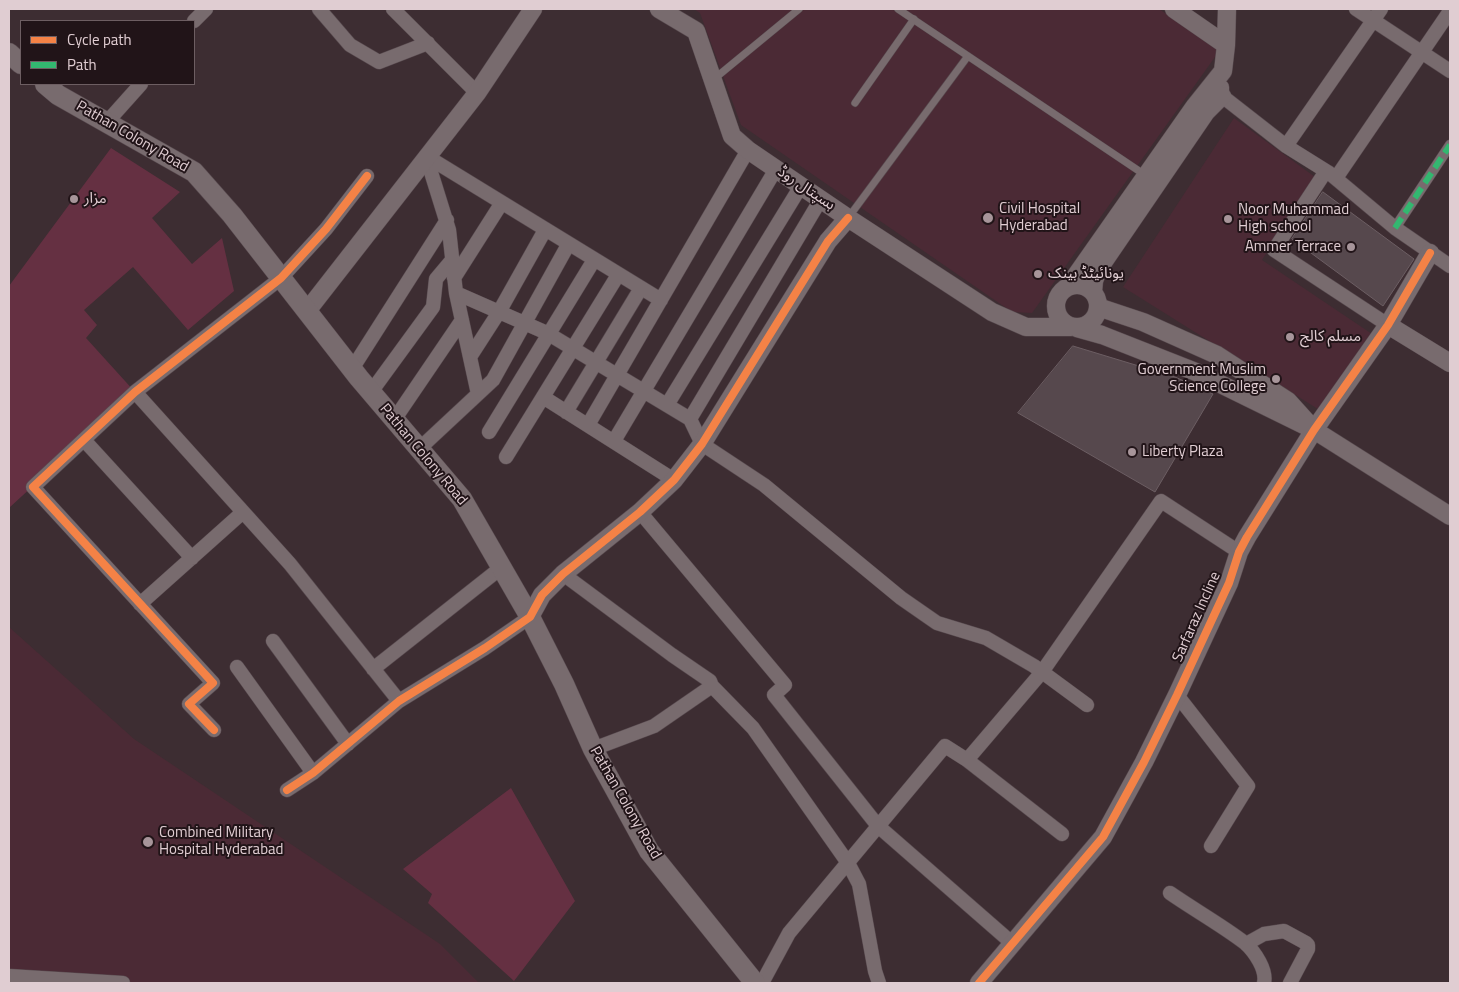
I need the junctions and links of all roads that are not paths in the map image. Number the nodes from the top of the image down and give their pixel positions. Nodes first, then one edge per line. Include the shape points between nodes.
1 (206, 9) edge
2 (320, 9) edge
3 (393, 9) edge
4 (533, 9) edge
5 (659, 9) edge
6 (799, 9) edge
7 (898, 9) edge
8 (1174, 9) edge
9 (1227, 9) edge
10 (1356, 9) edge
11 (1450, 11) edge
12 (1378, 14) edge
13 (195, 20) edge
14 (914, 20) junction
15 (428, 43) junction
16 (1226, 45) junction
17 (1422, 52) junction
18 (9, 53) edge
19 (968, 56) junction
20 (20, 63) edge
21 (1223, 71) junction
22 (1450, 71) edge
23 (713, 80) junction
24 (46, 85) edge
25 (140, 85) edge
26 (477, 92) junction
27 (1222, 96) junction
28 (855, 103) dead end
29 (107, 122) junction
30 (1450, 145) edge
31 (1286, 146) junction
32 (748, 150) junction
33 (426, 156) junction
34 (776, 169) junction
35 (1331, 174) junction
36 (1146, 175) junction
37 (367, 176) dead end
38 (801, 186) junction
39 (821, 199) junction
40 (501, 204) junction
41 (848, 218) junction
42 (447, 220) junction
43 (1395, 228) junction
44 (545, 230) junction
45 (568, 245) junction
46 (1430, 253) junction
47 (452, 260) junction
48 (594, 260) junction
49 (1450, 266) edge
50 (618, 275) junction
51 (281, 278) junction
52 (454, 278) junction
53 (1068, 287) junction
54 (641, 288) junction
55 (456, 293) junction
56 (661, 300) junction
57 (1096, 300) junction
58 (1056, 305) junction
59 (307, 311) junction
60 (499, 312) junction
61 (462, 320) junction
62 (1012, 322) junction
63 (524, 323) junction
64 (1388, 325) junction
65 (1074, 327) junction
66 (549, 334) junction
67 (573, 349) junction
68 (470, 356) junction
69 (596, 362) junction
70 (1450, 363) edge
71 (352, 369) junction
72 (617, 375) junction
73 (644, 391) junction
74 (136, 392) junction
75 (371, 392) junction
76 (478, 394) junction
77 (544, 397) junction
78 (667, 405) junction
79 (566, 412) junction
80 (690, 419) junction
81 (394, 420) junction
82 (588, 425) junction
83 (1314, 430) junction
84 (489, 432) dead end
85 (84, 440) junction
86 (614, 441) junction
87 (702, 444) junction
88 (419, 449) junction
89 (506, 457) dead end
90 (674, 480) junction
91 (243, 512) junction
92 (640, 512) junction
93 (1450, 516) edge
94 (1239, 552) junction
95 (192, 558) junction
96 (502, 567) junction
97 (563, 574) junction
98 (140, 604) junction
99 (530, 617) junction
100 (273, 641) dead end
101 (237, 667) dead end
102 (373, 669) junction
103 (1042, 672) junction
104 (712, 686) junction
105 (1177, 695) junction
106 (399, 701) junction
107 (1088, 705) dead end
108 (214, 730) dead end
109 (348, 744) junction
110 (593, 749) junction
111 (967, 760) junction
112 (313, 773) junction
113 (287, 790) dead end
114 (878, 826) junction
115 (1062, 834) dead end
116 (1211, 846) dead end
117 (848, 863) junction
118 (1170, 894) dead end
119 (1012, 943) junction
120 (1246, 944) junction
121 (9, 976) edge
122 (123, 983) edge
123 (755, 983) edge
124 (762, 983) edge
125 (879, 983) edge
126 (979, 983) edge
127 (1264, 983) edge
128 (1290, 983) edge

1 - 13 street
2 - 15 street via 350,45 379,62
3 - 15 street
4 - 26 street
5 - 23 street, ہسپتال روڈ via 696,31
6 - 23 lane
7 - 14 lane
8 - 16 street
9 - 16 street
10 - 12 street
11 - 17 street
12 - 17 street
12 - 31 street
14 - 19 lane
14 - 28 lane
15 - 26 street
16 - 21 street
17 - 22 street
17 - 35 street
18 - 20 main road
19 - 36 lane
19 - 41 lane
21 - 27 street
21 - 36 street
23 - 32 street, ہسپتال روڈ via 732,136
24 - 29 main road, Pathan Colony Road
25 - 29 street
26 - 33 street
27 - 31 street
27 - 57 street via 1206,112 1098,270 1095,276
29 - 51 main road, Pathan Colony Road via 194,172
30 - 43 street
31 - 35 street
32 - 34 street, ہسپتال روڈ
32 - 56 street
33 - 40 street
33 - 42 street
33 - 59 street
34 - 38 street, ہسپتال روڈ
34 - 73 street
35 - 43 street
35 - 64 street via 1274,250
36 - 53 street
37 - 51 street via 326,229
38 - 39 street, ہسپتال روڈ
38 - 78 street
39 - 41 street, ہسپتال روڈ
39 - 80 street
40 - 44 street
40 - 52 street
41 - 62 street, ہسپتال روڈ
41 - 87 street via 828,241
42 - 47 street
42 - 71 street
43 - 46 street
44 - 45 street
44 - 60 street
45 - 48 street
45 - 63 street
46 - 49 street
46 - 64 street, Sarfaraz Incline
47 - 52 street
47 - 75 street via 436,279 432,307
48 - 50 street
48 - 66 street
50 - 54 street
50 - 67 street
51 - 59 main road, Pathan Colony Road
51 - 74 street
52 - 55 street
53 - 57 street via 1081,285
53 - 58 street via 1059,294
54 - 56 street
54 - 69 street
55 - 60 street
55 - 61 street
56 - 72 street
57 - 65 street via 1094,319 1084,326
57 - 83 street via 1217,355 1288,401
58 - 62 street via 1034,321
58 - 65 street via 1061,321
59 - 71 main road, Pathan Colony Road
60 - 63 street
60 - 68 street
61 - 68 street
61 - 81 street
62 - 65 street, ہسپتال روڈ via 1026,327
63 - 66 street
63 - 76 street via 493,380
64 - 70 street
64 - 83 street, Sarfaraz Incline
65 - 83 street, ہسپتال روڈ via 1196,372
66 - 67 street
66 - 84 street
67 - 69 street
67 - 77 street
68 - 76 street
69 - 72 street
69 - 79 street
71 - 75 main road, Pathan Colony Road
72 - 73 street
72 - 82 street
73 - 78 street
73 - 86 street
74 - 85 street
74 - 91 street
75 - 81 main road, Pathan Colony Road
76 - 88 street
77 - 79 street
77 - 89 street
78 - 80 street
79 - 82 street
80 - 87 street
81 - 88 main road, Pathan Colony Road
82 - 86 street
83 - 93 street
83 - 94 street, Sarfaraz Incline
85 - 95 street
85 - 98 street via 33,487
86 - 90 street
87 - 90 street
87 - 103 street via 764,485 900,598 936,623 986,638
88 - 96 main road, Pathan Colony Road via 462,499
90 - 92 street
91 - 95 street
91 - 102 street via 290,564
92 - 97 street
92 - 114 street via 784,685 774,695
94 - 103 street via 1161,501
94 - 105 street, Sarfaraz Incline via 1229,583
95 - 98 street
96 - 99 main road, Pathan Colony Road
96 - 102 street
97 - 99 street via 542,596
97 - 104 street via 710,681
98 - 108 street via 213,683 189,704
99 - 106 street
99 - 110 main road, Pathan Colony Road
100 - 109 street
101 - 112 street
102 - 106 street
103 - 107 street
103 - 111 street
104 - 110 street via 654,726
104 - 117 street via 752,728
105 - 116 street via 1248,786
105 - 119 street, Sarfaraz Incline via 1103,837
106 - 109 street
109 - 112 street
110 - 123 main road, Pathan Colony Road via 649,850
111 - 114 street via 945,746
111 - 115 street
112 - 113 street
114 - 117 street
114 - 119 street
117 - 124 street via 789,933
117 - 125 street via 859,884
118 - 120 street
119 - 126 street, Sarfaraz Incline
120 - 127 street via 1258,959 1266,977
120 - 128 street via 1264,934 1284,932 1306,943 1308,949
121 - 122 street

